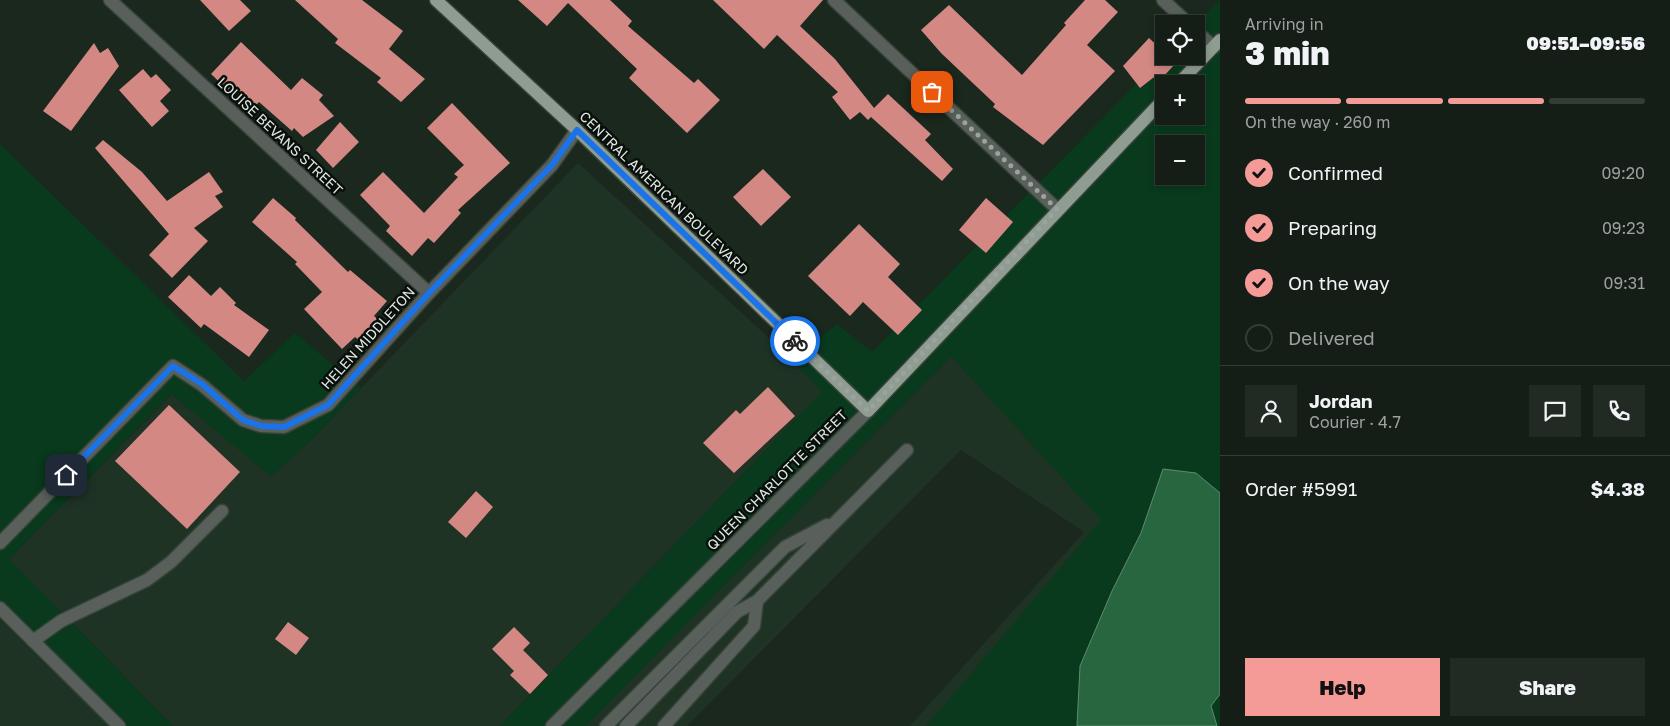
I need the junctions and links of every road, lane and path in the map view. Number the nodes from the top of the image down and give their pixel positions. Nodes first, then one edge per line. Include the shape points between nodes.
1 (110, 0) edge
2 (436, 0) edge
3 (834, 0) edge
4 (1163, 0) edge
5 (1179, 15) edge
6 (1205, 37) edge
7 (1217, 44) edge
8 (1187, 75) edge
9 (1155, 108) edge
10 (577, 130) junction
11 (1057, 209) junction
12 (429, 293) junction
13 (868, 411) junction
14 (907, 450) dead end
15 (222, 511) dead end
16 (836, 521) junction
17 (0, 543) edge
18 (757, 601) junction
19 (0, 608) edge
20 (33, 641) junction
21 (119, 726) edge
22 (552, 726) edge
23 (606, 726) edge
24 (626, 726) edge
25 (664, 726) edge

1 - 12 street, LOUISE BEVANS STREET
2 - 10 main road, CENTRAL AMERICAN BOULEVARD
3 - 11 street
4 - 5 street
6 - 7 street
7 - 8 main road
9 - 11 main road, QUEEN CHARLOTTE STREET
10 - 12 street, HELEN MIDDLETON via 552,165
10 - 13 main road, CENTRAL AMERICAN BOULEVARD
11 - 13 main road, QUEEN CHARLOTTE STREET
12 - 17 street, HELEN MIDDLETON via 328,405 284,427 261,426 243,420 202,384 173,366
13 - 22 street, QUEEN CHARLOTTE STREET
14 - 16 street
15 - 20 street via 171,562 147,580 61,621
16 - 18 street
16 - 23 street via 784,547
18 - 24 street via 737,612
18 - 25 street via 754,626
19 - 20 street
20 - 21 street

